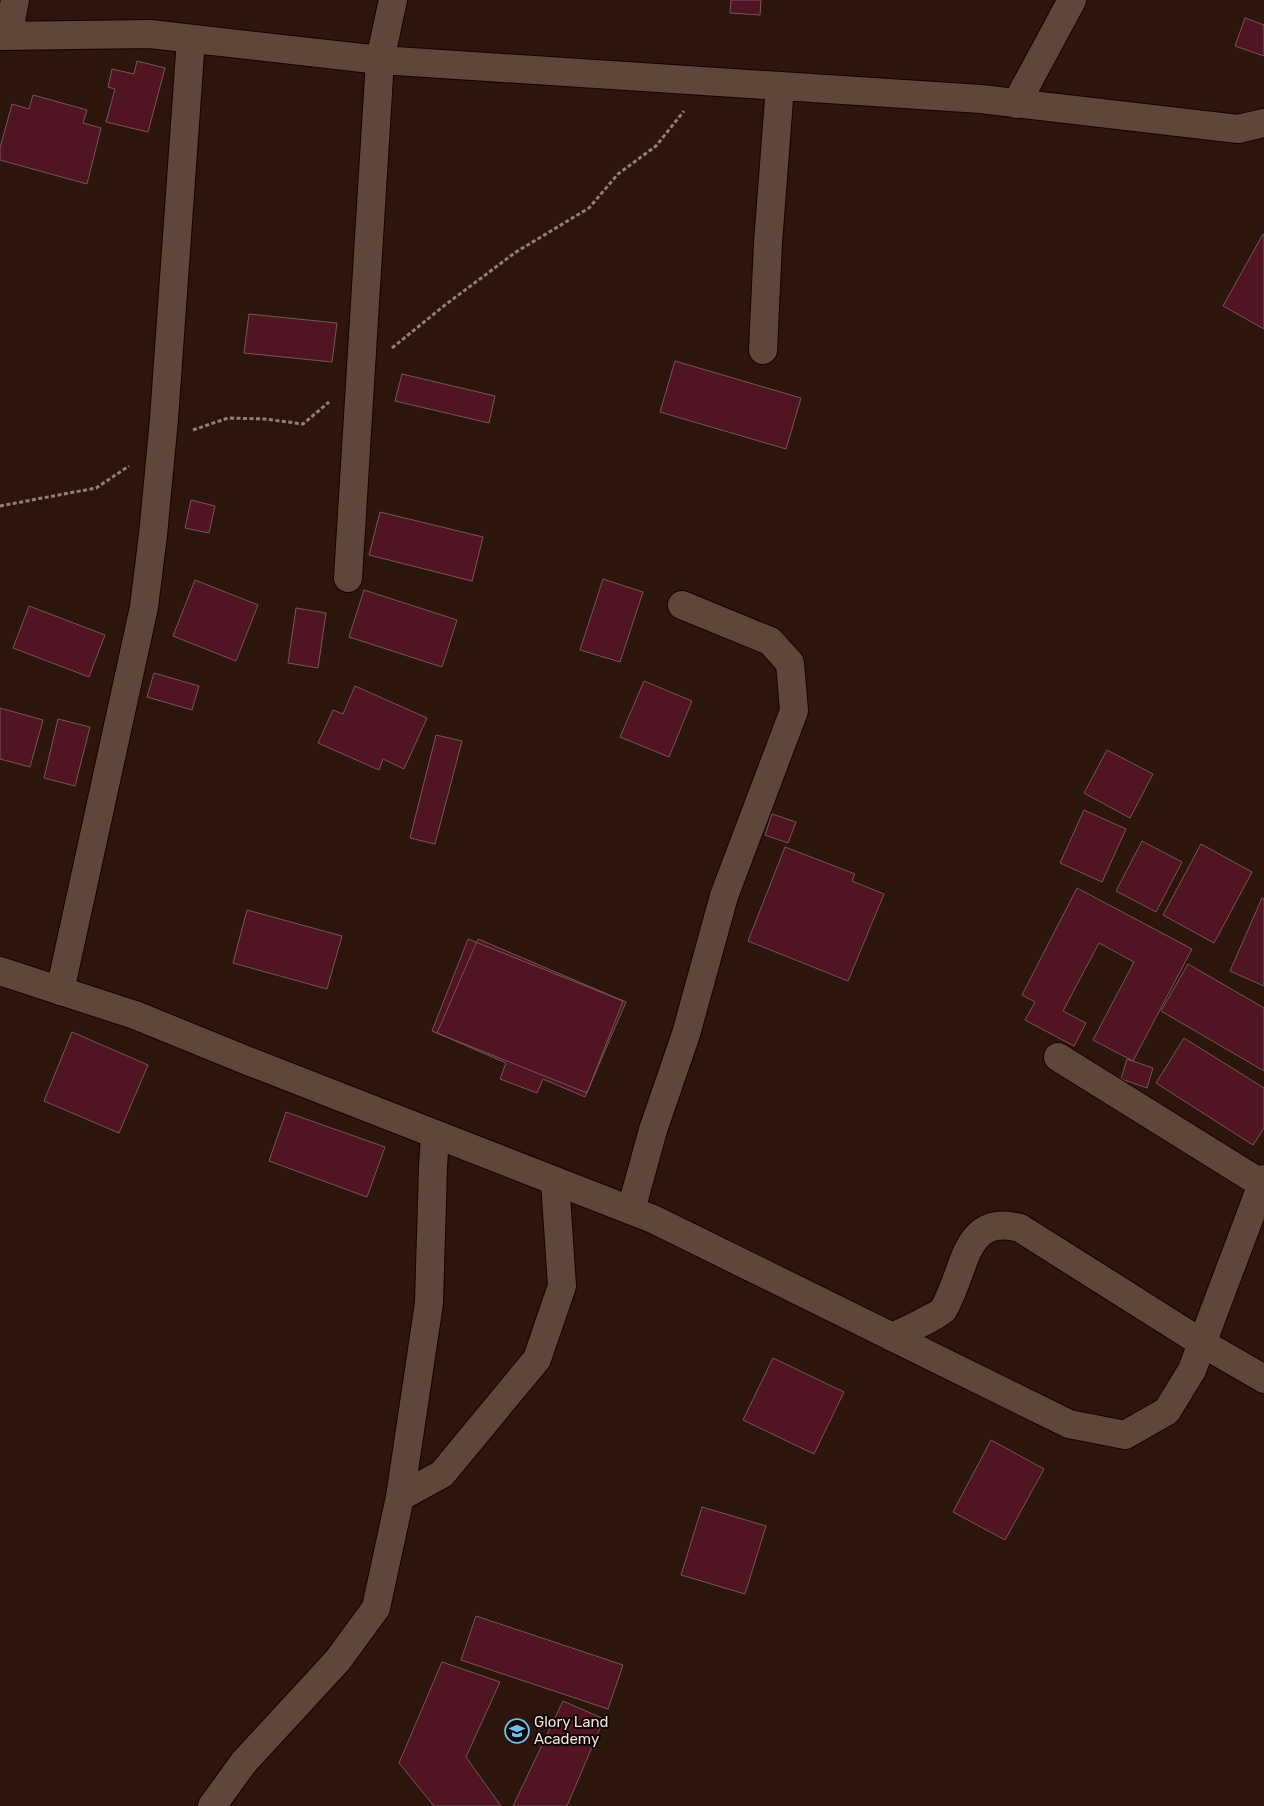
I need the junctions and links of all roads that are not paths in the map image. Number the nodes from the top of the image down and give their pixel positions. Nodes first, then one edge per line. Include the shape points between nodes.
1 (15, 0) edge
2 (392, 0) edge
3 (1072, 0) edge
4 (4, 36) edge
5 (191, 39) junction
6 (380, 60) junction
7 (780, 86) junction
8 (1016, 104) junction
9 (1264, 123) edge
10 (763, 350) dead end
11 (348, 578) dead end
12 (682, 605) dead end
13 (0, 972) edge
14 (60, 991) junction
15 (1058, 1057) dead end
16 (435, 1134) junction
17 (556, 1181) junction
18 (1263, 1182) edge
19 (631, 1210) junction
20 (892, 1337) junction
21 (1202, 1343) junction
22 (1264, 1379) edge
23 (400, 1496) junction
24 (212, 1806) edge

1 - 4 street
2 - 6 street
3 - 8 street
4 - 5 street via 150,34
5 - 6 street
5 - 14 street via 164,420 144,607
6 - 7 street
6 - 11 street
7 - 8 street
7 - 10 street
8 - 9 street via 1238,129
12 - 19 street via 770,641 790,663 794,711 724,896 686,1034 653,1130
13 - 14 street
14 - 16 street via 135,1015
15 - 18 street
16 - 17 street
16 - 23 street via 429,1303
17 - 19 street
17 - 23 street via 562,1286 537,1359 442,1474
18 - 21 street
19 - 20 street
20 - 21 street via 1068,1424 1124,1435 1167,1410 1192,1370
20 - 21 street via 943,1311 968,1248 981,1231 1006,1224 1020,1228
21 - 22 street
23 - 24 street via 376,1608 338,1660 244,1762

